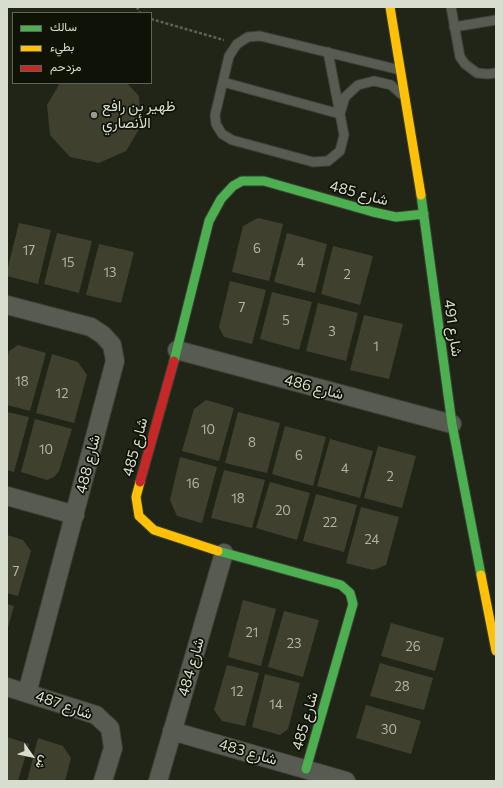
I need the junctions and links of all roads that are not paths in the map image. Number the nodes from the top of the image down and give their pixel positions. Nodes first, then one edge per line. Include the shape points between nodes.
1 (390, 7) edge
2 (451, 7) edge
3 (496, 20) edge
4 (454, 27) junction
5 (328, 52) junction
6 (401, 70) junction
7 (496, 73) edge
8 (223, 82) junction
9 (405, 98) junction
10 (340, 114) junction
11 (424, 214) junction
12 (7, 305) edge
13 (176, 350) junction
14 (452, 424) junction
15 (7, 496) edge
16 (75, 515) junction
17 (224, 553) junction
18 (494, 629) edge
19 (496, 651) edge
20 (7, 687) edge
21 (27, 693) junction
22 (172, 731) junction
23 (306, 769) junction
24 (103, 781) edge
25 (158, 781) edge
26 (346, 781) edge

1 - 6 street, شارع 491
2 - 4 lane
3 - 4 lane
4 - 7 lane via 460,57 466,64 477,73
5 - 6 lane
5 - 8 lane via 260,36 248,37 237,44 229,56
5 - 10 lane
6 - 9 street, شارع 491
8 - 10 lane
8 - 10 lane via 215,115 216,124 222,134 232,140 314,162 328,161 340,151 344,135
9 - 10 lane via 391,85 374,81 358,85 345,97
9 - 11 street, شارع 491
11 - 13 street, شارع 485 via 396,217 264,181 242,181 232,186 220,198 210,222
11 - 14 street, شارع 491
12 - 16 street, شارع 488 via 91,327 112,345 115,361
13 - 14 street, شارع 486
13 - 17 street, شارع 485 via 136,497 139,516 154,530
14 - 18 street, شارع 491
15 - 16 street
16 - 21 street, شارع 488
17 - 22 street, شارع 484
17 - 23 street, شارع 485 via 341,585 350,593 353,604
18 - 19 street, شارع 491
20 - 21 street, شارع 487
21 - 24 street, شارع 487 via 96,715 110,728 113,748
22 - 23 street, شارع 483
22 - 25 street, شارع 484
23 - 26 street, شارع 483

